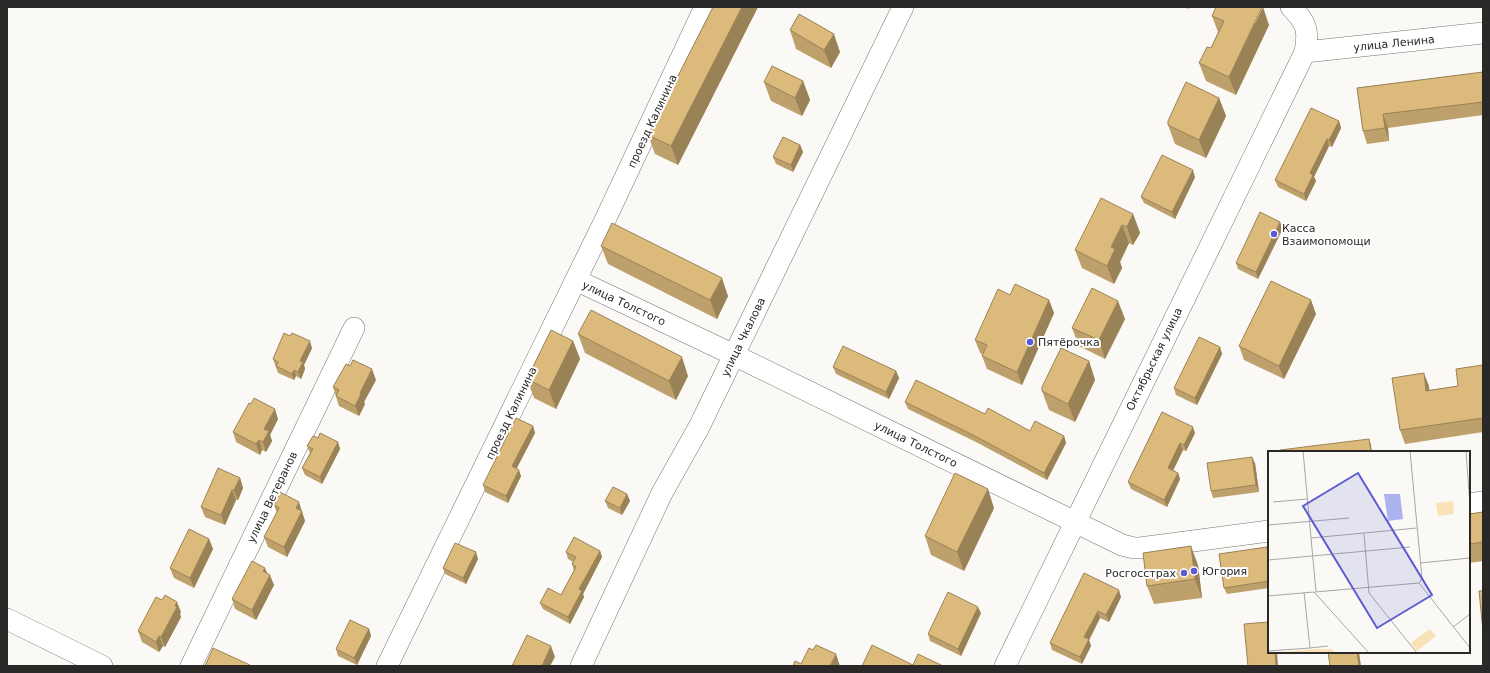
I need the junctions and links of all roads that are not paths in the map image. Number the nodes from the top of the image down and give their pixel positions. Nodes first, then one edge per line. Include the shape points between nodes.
1 (705, 7) edge
2 (903, 7) edge
3 (1291, 7) edge
4 (1483, 33) edge
5 (1305, 52) junction
6 (576, 280) junction
7 (354, 328) dead end
8 (734, 355) junction
9 (1483, 502) edge
10 (1470, 504) edge
11 (1075, 521) junction
12 (1268, 531) edge
13 (7, 619) edge
14 (102, 666) edge
15 (191, 666) edge
16 (387, 666) edge
17 (581, 666) edge
18 (1005, 666) edge

1 - 6 street, проезд Калинина
2 - 8 street, улица Чкалова
3 - 5 street via 1299,15 1306,29
4 - 5 street, улица Ленина
5 - 11 street, Октябрьская улица
6 - 8 street, улица Толстого
6 - 16 street, проезд Калинина
7 - 15 street, улица Ветеранов
8 - 11 street, улица Толстого
8 - 17 street, улица Чкалова via 699,427 662,493
9 - 10 street
11 - 12 street, улица Толстого via 1122,545 1134,548
11 - 18 street, Октябрьская улица
13 - 14 street

